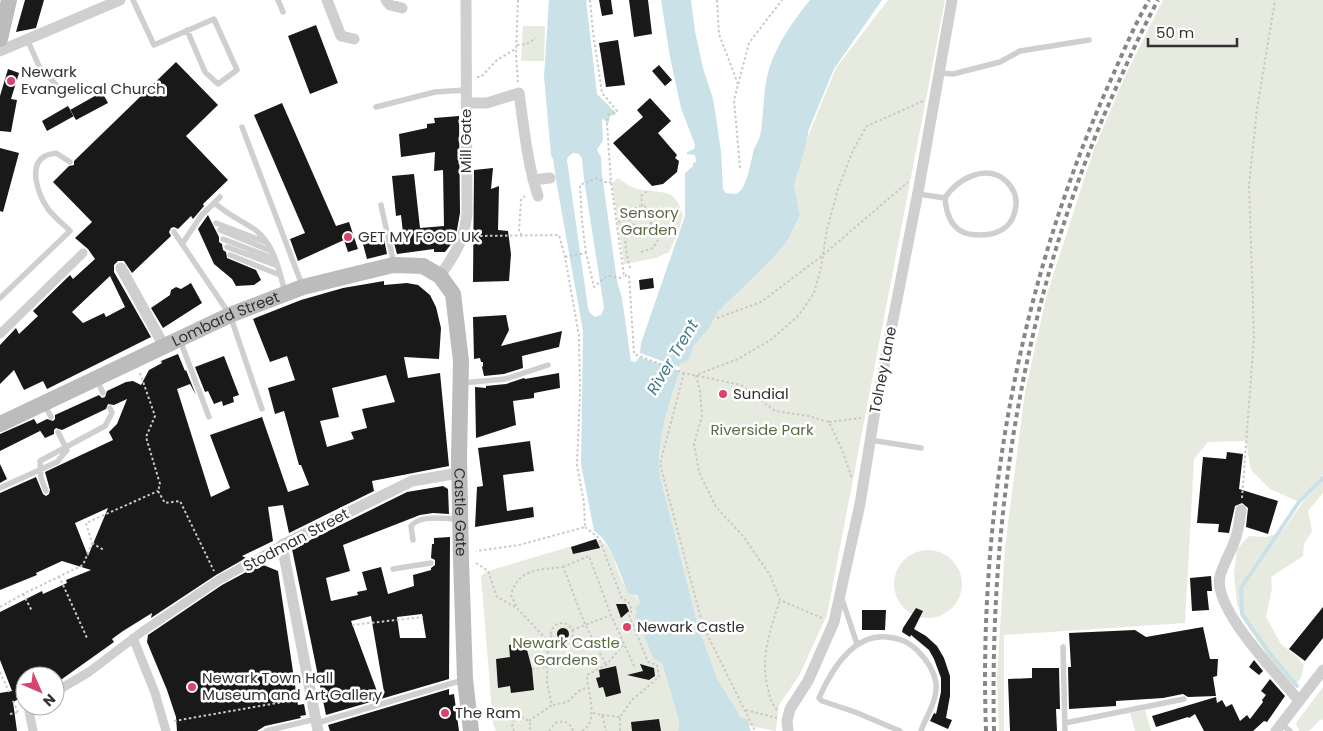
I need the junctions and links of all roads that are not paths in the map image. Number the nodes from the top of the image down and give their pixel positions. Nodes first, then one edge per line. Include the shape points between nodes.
1 (9, 0) edge
2 (120, 0) edge
3 (133, 0) edge
4 (278, 0) edge
5 (327, 0) edge
6 (386, 0) edge
7 (466, 0) edge
8 (952, 0) edge
9 (402, 8) dead end
10 (282, 12) dead end
11 (187, 30) junction
12 (0, 39) edge
13 (27, 39) junction
14 (354, 40) dead end
15 (1089, 40) dead end
16 (0, 51) edge
17 (940, 74) junction
18 (466, 84) junction
19 (60, 89) dead end
20 (466, 103) junction
21 (376, 107) dead end
22 (242, 127) dead end
23 (70, 162) dead end
24 (550, 178) dead end
25 (533, 180) junction
26 (918, 194) junction
27 (538, 196) dead end
28 (220, 197) dead end
29 (945, 198) junction
30 (215, 203) junction
31 (381, 205) dead end
32 (216, 223) dead end
33 (220, 230) dead end
34 (174, 232) dead end
35 (223, 240) dead end
36 (268, 243) junction
37 (182, 244) junction
38 (227, 247) dead end
39 (271, 251) junction
40 (84, 254) dead end
41 (230, 254) dead end
42 (274, 258) junction
43 (394, 265) junction
44 (278, 266) junction
45 (121, 268) dead end
46 (280, 275) junction
47 (440, 276) junction
48 (303, 287) junction
49 (286, 294) junction
50 (453, 294) joint
51 (0, 298) edge
52 (230, 315) junction
53 (0, 334) edge
54 (180, 338) junction
55 (164, 346) junction
56 (548, 365) dead end
57 (461, 383) junction
58 (44, 402) junction
59 (110, 408) dead end
60 (262, 409) dead end
61 (51, 417) dead end
62 (209, 417) dead end
63 (0, 424) edge
64 (58, 432) dead end
65 (870, 440) junction
66 (922, 448) dead end
67 (459, 473) junction
68 (0, 488) edge
69 (46, 491) dead end
70 (1241, 510) road end
71 (460, 520) junction
72 (413, 540) dead end
73 (282, 544) junction
74 (431, 563) dead end
75 (393, 568) dead end
76 (840, 594) junction
77 (133, 638) junction
78 (857, 644) junction
79 (1062, 647) dead end
80 (1322, 672) edge
81 (465, 679) junction
82 (65, 686) edge
83 (1184, 700) dead end
84 (1299, 701) junction
85 (30, 716) edge
86 (1065, 723) junction
87 (317, 724) edge
88 (788, 726) edge
89 (165, 727) edge
90 (472, 729) edge
91 (1282, 729) edge
92 (33, 731) edge
93 (266, 731) edge
94 (900, 731) edge
95 (921, 731) edge
96 (1065, 731) edge

1 - 12 main road
2 - 13 street
3 - 11 lane via 154,45
4 - 10 lane
5 - 14 street via 341,36
6 - 9 street via 390,5
7 - 18 street, Mill Gate
8 - 17 street, Tolney Lane
11 - 11 lane via 205,72 218,84 237,70 214,18
13 - 16 street
13 - 19 lane via 38,66
15 - 17 lane via 1020,51 1000,62 953,74
17 - 26 street, Tolney Lane
18 - 20 street, Mill Gate
18 - 21 lane
20 - 25 street via 487,103 519,93
20 - 47 street, Mill Gate via 467,213 459,247
22 - 48 lane
23 - 51 lane via 56,153 45,155 37,164 36,175 48,209 70,231
24 - 25 street
25 - 27 street
26 - 29 lane
26 - 65 street, Tolney Lane
28 - 30 lane
29 - 29 lane via 951,220 960,231 969,234 988,235 1001,231 1012,221 1015,212 1016,200 1010,186 999,176 988,173 966,178
30 - 36 lane via 256,230
30 - 37 lane via 200,216
31 - 43 lane
32 - 36 lane
33 - 39 lane
34 - 37 lane
35 - 42 lane
36 - 39 lane
37 - 52 lane
38 - 44 lane
39 - 42 lane
40 - 53 street
41 - 46 lane
42 - 44 lane
43 - 47 main road, Lombard Street via 423,266
43 - 48 main road, Lombard Street
44 - 46 lane
45 - 55 street
46 - 49 lane
47 - 50 main road, Lombard Street
48 - 49 main road, Lombard Street
49 - 52 main road, Lombard Street
50 - 57 main road, Castle Gate
52 - 54 main road, Lombard Street
52 - 60 lane
54 - 55 main road, Lombard Street
54 - 62 lane
55 - 58 main road, Lombard Street via 135,360 100,386
56 - 57 lane via 505,379
57 - 67 main road, Castle Gate
58 - 61 lane
58 - 63 main road, Lombard Street
59 - 69 lane via 112,413 105,426 40,461 40,478
64 - 68 lane via 67,450 58,462
65 - 66 lane
65 - 76 street, Tolney Lane
67 - 71 main road, Castle Gate
67 - 73 street, Stodman Street via 412,480
70 - 84 street via 1237,534 1219,578 1222,600 1231,617
71 - 72 lane via 426,518 415,522 411,526
71 - 81 main road, Castle Gate
73 - 77 street, Stodman Street via 218,580
73 - 87 street
74 - 75 lane
76 - 78 lane
76 - 88 street, Tolney Lane via 834,622 808,681 790,709
77 - 82 street, Stodman Street
77 - 89 street
78 - 94 lane via 837,666 819,698
78 - 95 lane via 877,636 902,639 915,648 930,666 936,684 934,701
79 - 86 lane
80 - 84 street
81 - 87 lane
81 - 90 main road, Castle Gate
83 - 86 lane
84 - 91 street
85 - 92 street
86 - 96 lane
87 - 93 lane

